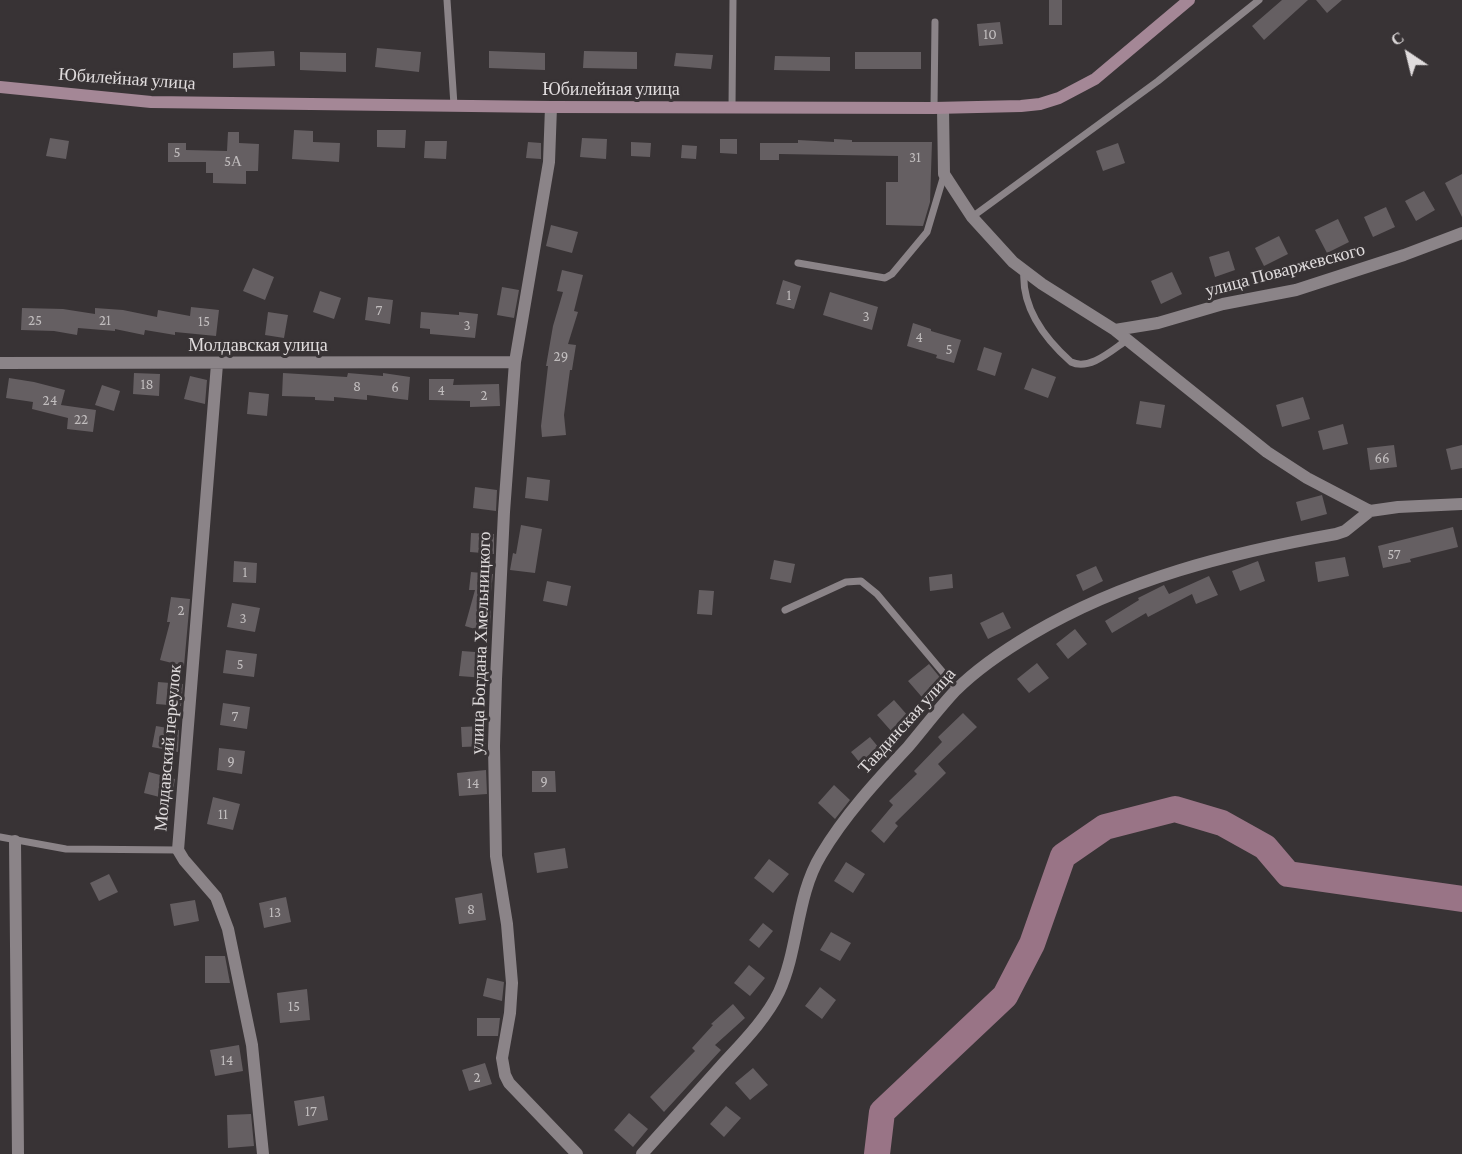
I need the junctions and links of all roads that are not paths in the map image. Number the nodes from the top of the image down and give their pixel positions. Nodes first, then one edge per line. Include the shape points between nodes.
1 (447, 0) edge
2 (733, 0) edge
3 (1189, 0) edge
4 (1259, 0) edge
5 (935, 22) dead end
6 (0, 87) edge
7 (454, 105) junction
8 (551, 107) junction
9 (732, 107) junction
10 (938, 108) junction
11 (944, 174) junction
12 (972, 217) junction
13 (1462, 233) edge
14 (798, 263) dead end
15 (1024, 270) junction
16 (1114, 330) junction
17 (1127, 340) junction
18 (515, 362) junction
19 (0, 363) edge
20 (217, 363) junction
21 (1462, 504) edge
22 (1370, 511) junction
23 (785, 610) dead end
24 (957, 689) junction
25 (0, 837) edge
26 (15, 841) junction
27 (178, 850) junction
28 (18, 1154) edge
29 (262, 1154) edge
30 (577, 1154) edge
31 (642, 1154) edge

1 - 7 lane
2 - 9 lane
3 - 10 street, Юбилейная улица via 1113,65 1059,98 1021,106
4 - 12 lane via 1158,81
5 - 10 lane
6 - 7 street, Юбилейная улица via 151,102
7 - 8 street, Юбилейная улица
8 - 9 street, Юбилейная улица
8 - 18 street, улица Богдана Хмельницкого via 549,162
9 - 10 street, Юбилейная улица
10 - 11 street
11 - 12 street
11 - 14 lane via 927,232 892,274 885,278
12 - 15 street
13 - 16 street, улица Поваржевского via 1296,290
15 - 16 street
15 - 17 lane via 1024,294 1034,317 1071,362 1088,364
16 - 17 street
17 - 22 street via 1267,452
18 - 20 street, Молдавская улица
18 - 30 street, улица Богдана Хмельницкого via 494,746 496,856 512,983 502,1058 509,1083
19 - 20 street, Молдавская улица
20 - 27 street, Молдавский переулок
21 - 22 street
22 - 24 street, Тавдинская улица via 1346,531 1184,567 1104,596 1011,647
23 - 24 lane via 846,582 861,581 877,594
24 - 31 street, Тавдинская улица via 881,776 820,856 804,896 786,972 767,1012
25 - 26 lane
26 - 27 lane via 66,849
26 - 28 street
27 - 29 street, Молдавский переулок via 216,897 228,929 252,1045

